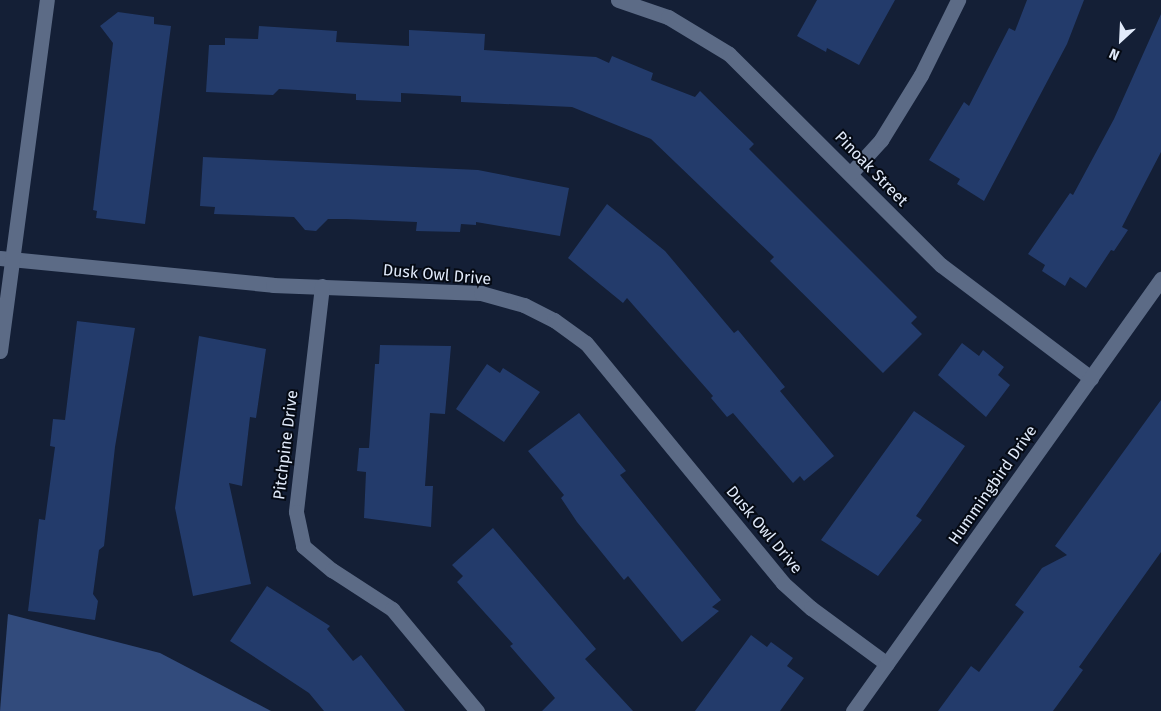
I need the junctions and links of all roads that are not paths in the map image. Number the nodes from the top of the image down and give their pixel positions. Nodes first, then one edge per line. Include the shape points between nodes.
1 (48, 0) edge
2 (618, 0) edge
3 (958, 0) edge
4 (851, 173) junction
5 (6, 259) edge
6 (1161, 279) edge
7 (322, 286) junction
8 (0, 351) edge
9 (1091, 378) junction
10 (887, 664) junction
11 (477, 711) edge
12 (853, 711) edge

1 - 5 street
2 - 4 street, Pinoak Street via 668,17 729,54
3 - 4 street via 906,99 880,140
4 - 9 street, Pinoak Street via 941,265
5 - 7 street, Dusk Owl Drive via 176,278
5 - 8 street
6 - 9 street, Hummingbird Drive
7 - 10 street, Dusk Owl Drive via 481,293 524,305 554,320 586,343 624,386 783,583
7 - 11 street, Pitchpine Drive via 296,512 303,546 332,570 392,609
9 - 10 street, Hummingbird Drive
10 - 12 street, Hummingbird Drive

